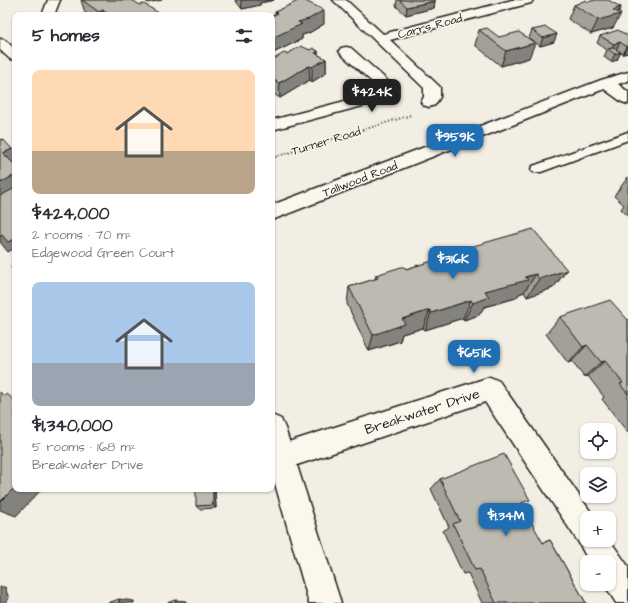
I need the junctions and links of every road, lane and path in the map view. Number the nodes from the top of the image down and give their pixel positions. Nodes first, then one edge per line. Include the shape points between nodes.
1 (54, 0) edge
2 (339, 0) edge
3 (527, 0) edge
4 (49, 12) edge
5 (380, 39) junction
6 (0, 43) edge
7 (346, 51) dead end
8 (12, 53) edge
9 (628, 76) edge
10 (606, 83) junction
11 (628, 99) edge
12 (429, 102) dead end
13 (414, 113) dead end
14 (275, 124) edge
15 (628, 136) edge
16 (275, 157) edge
17 (537, 169) dead end
18 (275, 212) edge
19 (275, 437) edge
20 (282, 457) junction
21 (580, 522) edge
22 (616, 575) edge
23 (628, 593) edge
24 (325, 603) edge

1 - 4 street
2 - 5 street
3 - 5 street, Carrs Road
5 - 12 street via 432,87
6 - 8 street
7 - 14 street via 379,80 376,98
9 - 10 street, Tallwood Road
10 - 11 street
10 - 18 street, Tallwood Road
13 - 16 path, Turner Road
15 - 17 lane
19 - 20 street
20 - 21 street, Breakwater Drive via 490,389
20 - 24 street
22 - 23 street

